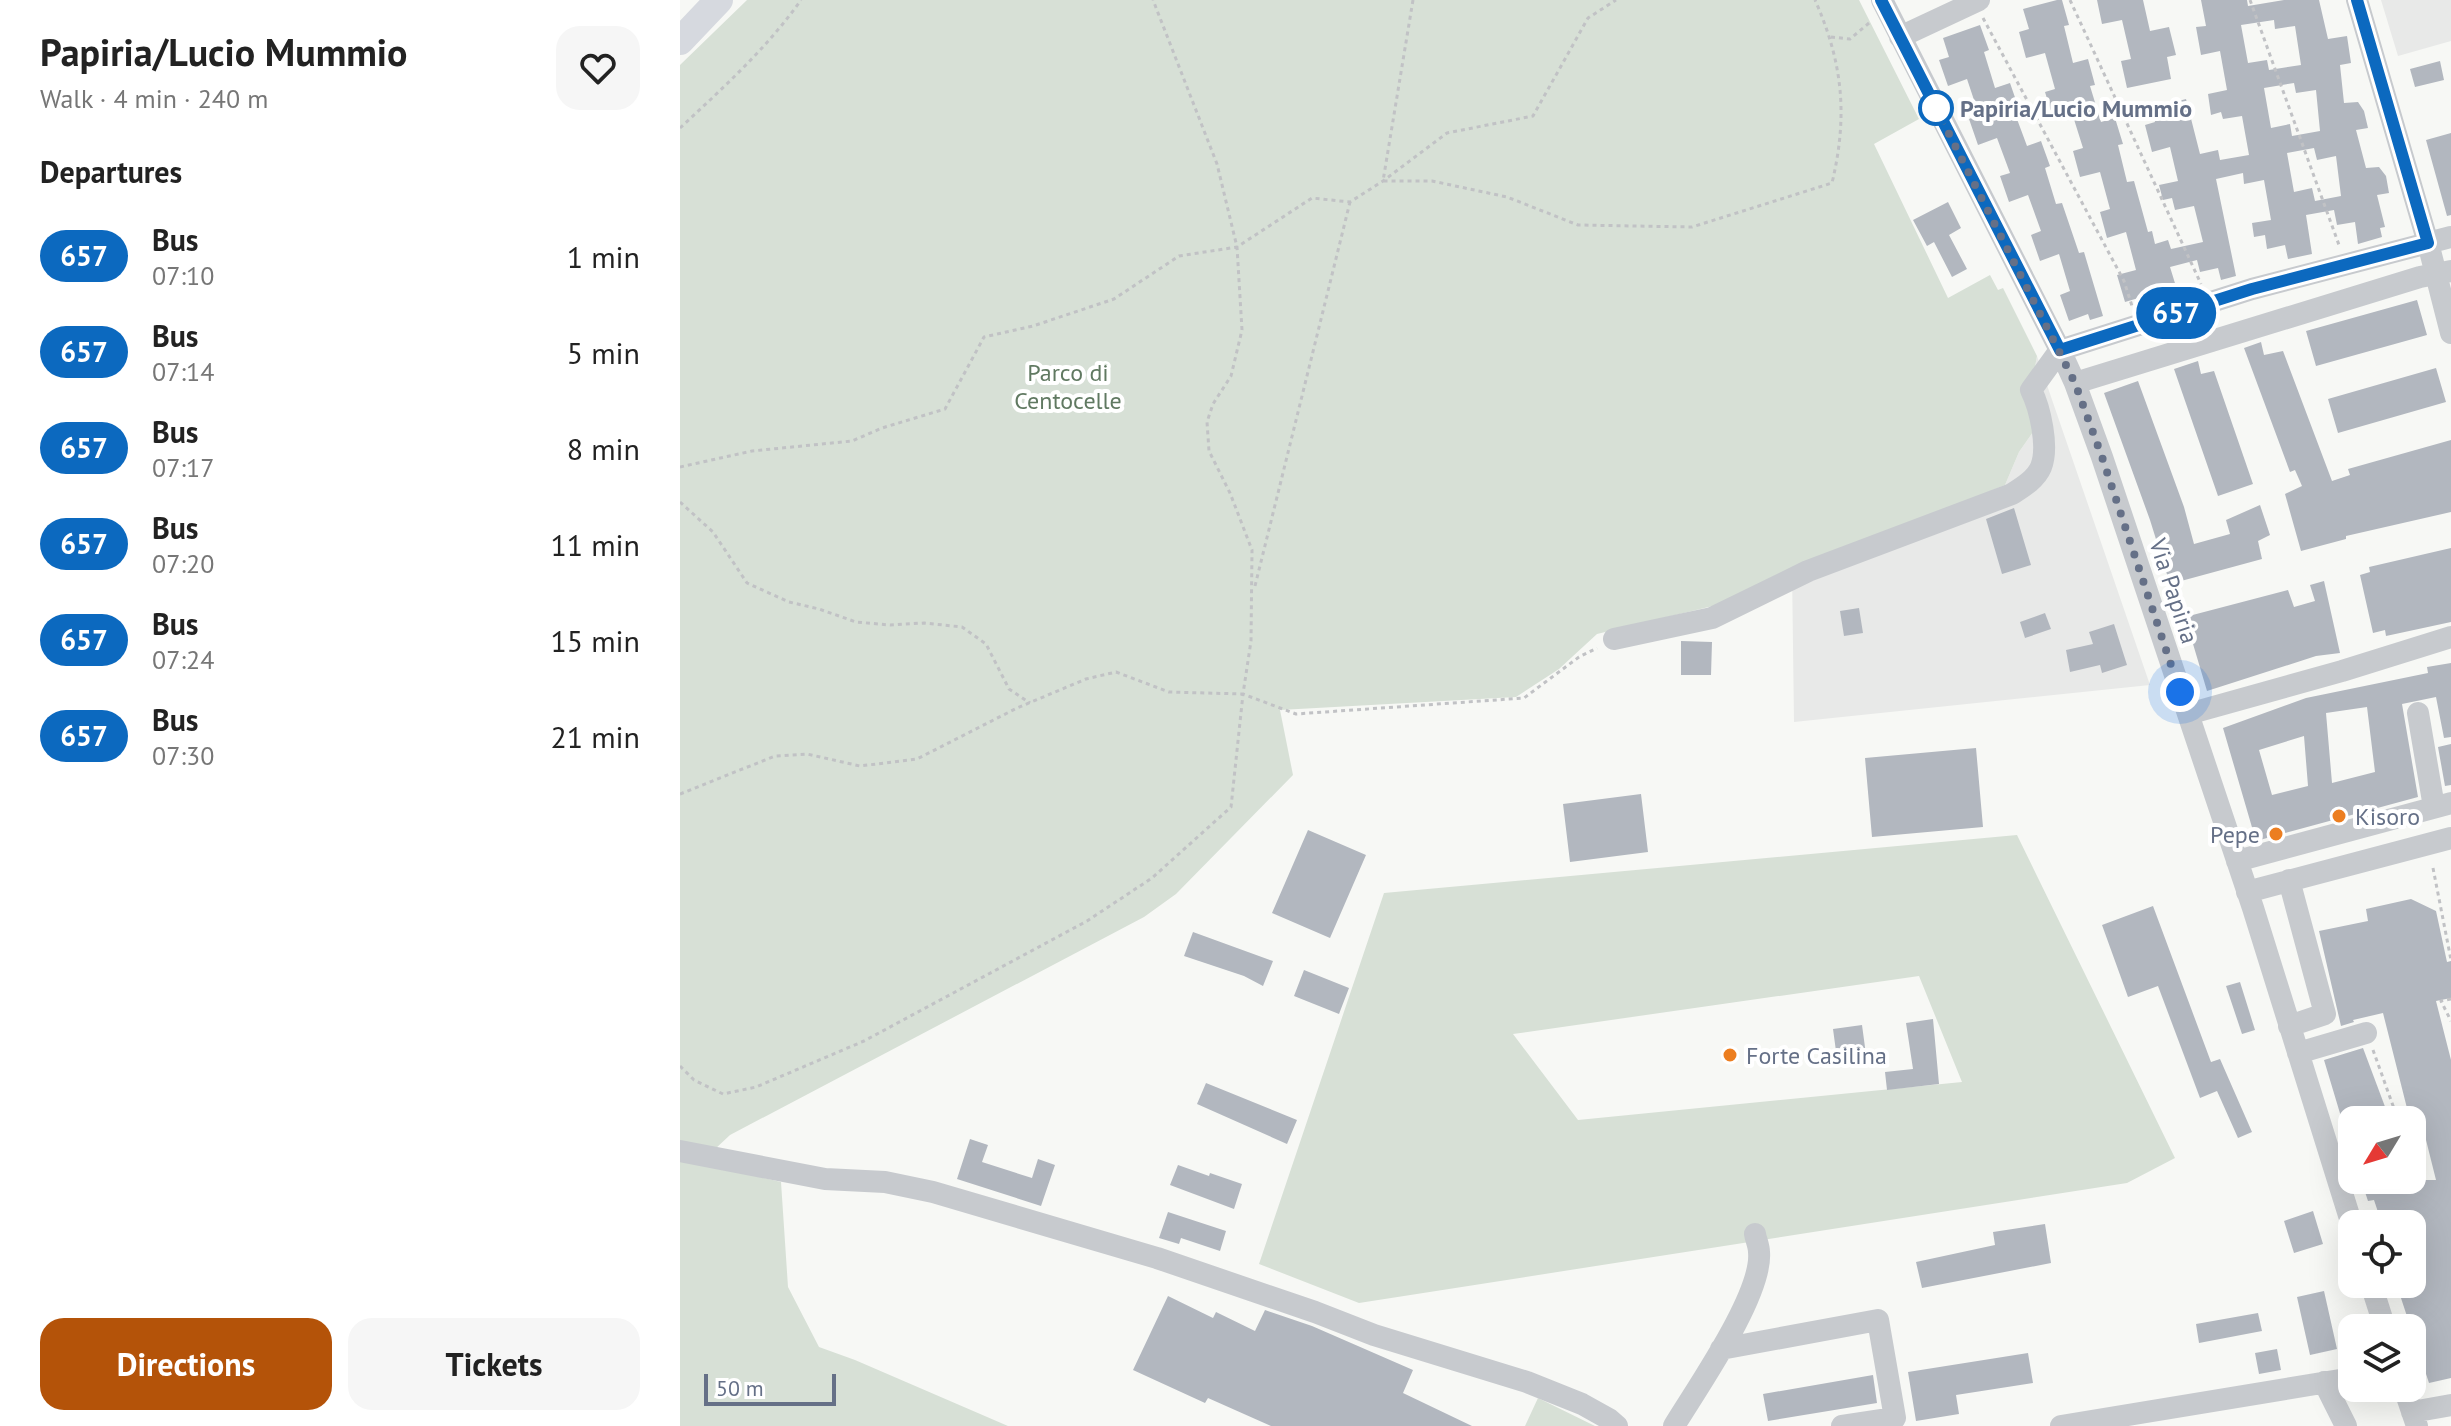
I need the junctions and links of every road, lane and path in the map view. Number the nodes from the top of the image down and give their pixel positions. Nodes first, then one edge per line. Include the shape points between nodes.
1 (801, 0) edge
2 (1153, 0) edge
3 (1413, 0) edge
4 (1616, 0) edge
5 (1815, 0) edge
6 (1882, 0) edge
7 (2070, 0) edge
8 (2250, 0) edge
9 (2357, 0) edge
10 (1977, 1) edge
11 (716, 3) edge
12 (680, 23) edge
13 (1869, 23) dead end
14 (1831, 37) junction
15 (1900, 37) junction
16 (680, 41) edge
17 (680, 128) edge
18 (1383, 181) junction
19 (1350, 202) junction
20 (2451, 237) edge
21 (2428, 243) junction
22 (1237, 247) junction
23 (2345, 264) junction
24 (2444, 272) edge
25 (2208, 303) junction
26 (2139, 325) junction
27 (2451, 333) edge
28 (2060, 350) junction
29 (2075, 383) junction
30 (680, 467) edge
31 (680, 502) edge
32 (1253, 593) junction
33 (2451, 637) edge
34 (1614, 639) joint
35 (1243, 694) junction
36 (1030, 703) junction
37 (2418, 713) dead end
38 (2188, 714) junction
39 (680, 794) edge
40 (2442, 805) edge
41 (2451, 838) edge
42 (2283, 847) junction
43 (2237, 861) junction
44 (2433, 868) dead end
45 (2291, 880) junction
46 (2247, 892) junction
47 (2451, 960) edge
48 (2451, 999) edge
49 (2451, 1021) edge
50 (2289, 1026) junction
51 (2366, 1033) joint
52 (2298, 1053) junction
53 (680, 1066) edge
54 (2393, 1106) edge
55 (680, 1151) edge
56 (2347, 1210) edge
57 (1755, 1234) dead end
58 (1721, 1349) junction
59 (2338, 1380) edge
60 (2324, 1382) junction
61 (2451, 1405) edge
62 (2414, 1419) edge
63 (1617, 1426) edge
64 (1674, 1426) edge
65 (1842, 1426) edge
66 (2061, 1426) edge
67 (2346, 1426) edge

1 - 17 path via 786,22
2 - 22 path via 1217,164
3 - 18 path
4 - 18 path via 1588,18 1533,116 1447,133
5 - 14 path
6 - 15 street, Via Papiria
7 - 25 path
8 - 23 path
9 - 21 street
10 - 15 street
10 - 26 path via 2124,281
11 - 12 street
11 - 16 main road
13 - 14 path via 1850,39
14 - 18 path via 1842,98 1840,150 1832,183 1692,227 1578,225 1507,197 1432,181
15 - 28 street, Via Papiria
18 - 19 path
19 - 22 path via 1312,198
19 - 32 path
20 - 21 street
21 - 23 street
21 - 24 street
22 - 30 path via 1179,256 1114,299 984,337 945,409 852,441 752,451
22 - 32 path via 1242,330 1231,376 1207,422 1209,451 1252,550
23 - 25 street
24 - 27 street
24 - 29 street
25 - 26 street
26 - 28 street
28 - 29 street, Via Papiria
28 - 34 street via 2031,390 2039,407 2044,456 2023,487 1808,571 1712,618
29 - 38 street, Via Papiria
31 - 36 path via 713,532 747,583 856,622 962,627 986,644 1009,689
32 - 35 path
33 - 38 street
34 - 35 path via 1579,657 1524,698 1296,714
35 - 36 path via 1169,692 1116,672
35 - 53 path via 1231,807 1152,878 1087,921 864,1041 756,1087 723,1094 694,1080
36 - 39 path via 917,759 860,766 807,754 775,756
37 - 40 street
38 - 43 street, Via Papiria
40 - 42 street
41 - 45 street
42 - 43 street
42 - 45 street via 2276,856 2278,866
43 - 46 street, Via Papiria
44 - 47 path
45 - 46 street
45 - 50 street via 2325,1014
46 - 50 street, Via Papiria
48 - 49 path via 2441,1001
50 - 52 street, Via Papiria
51 - 52 street
51 - 54 path
52 - 56 street, Via Papiria
55 - 63 street via 948,1196 1157,1258 1374,1335 1527,1382 1582,1404
57 - 58 street via 1756,1276
58 - 64 street
58 - 65 street via 1878,1320 1895,1418
59 - 60 street
60 - 66 street
60 - 67 street
61 - 62 street

